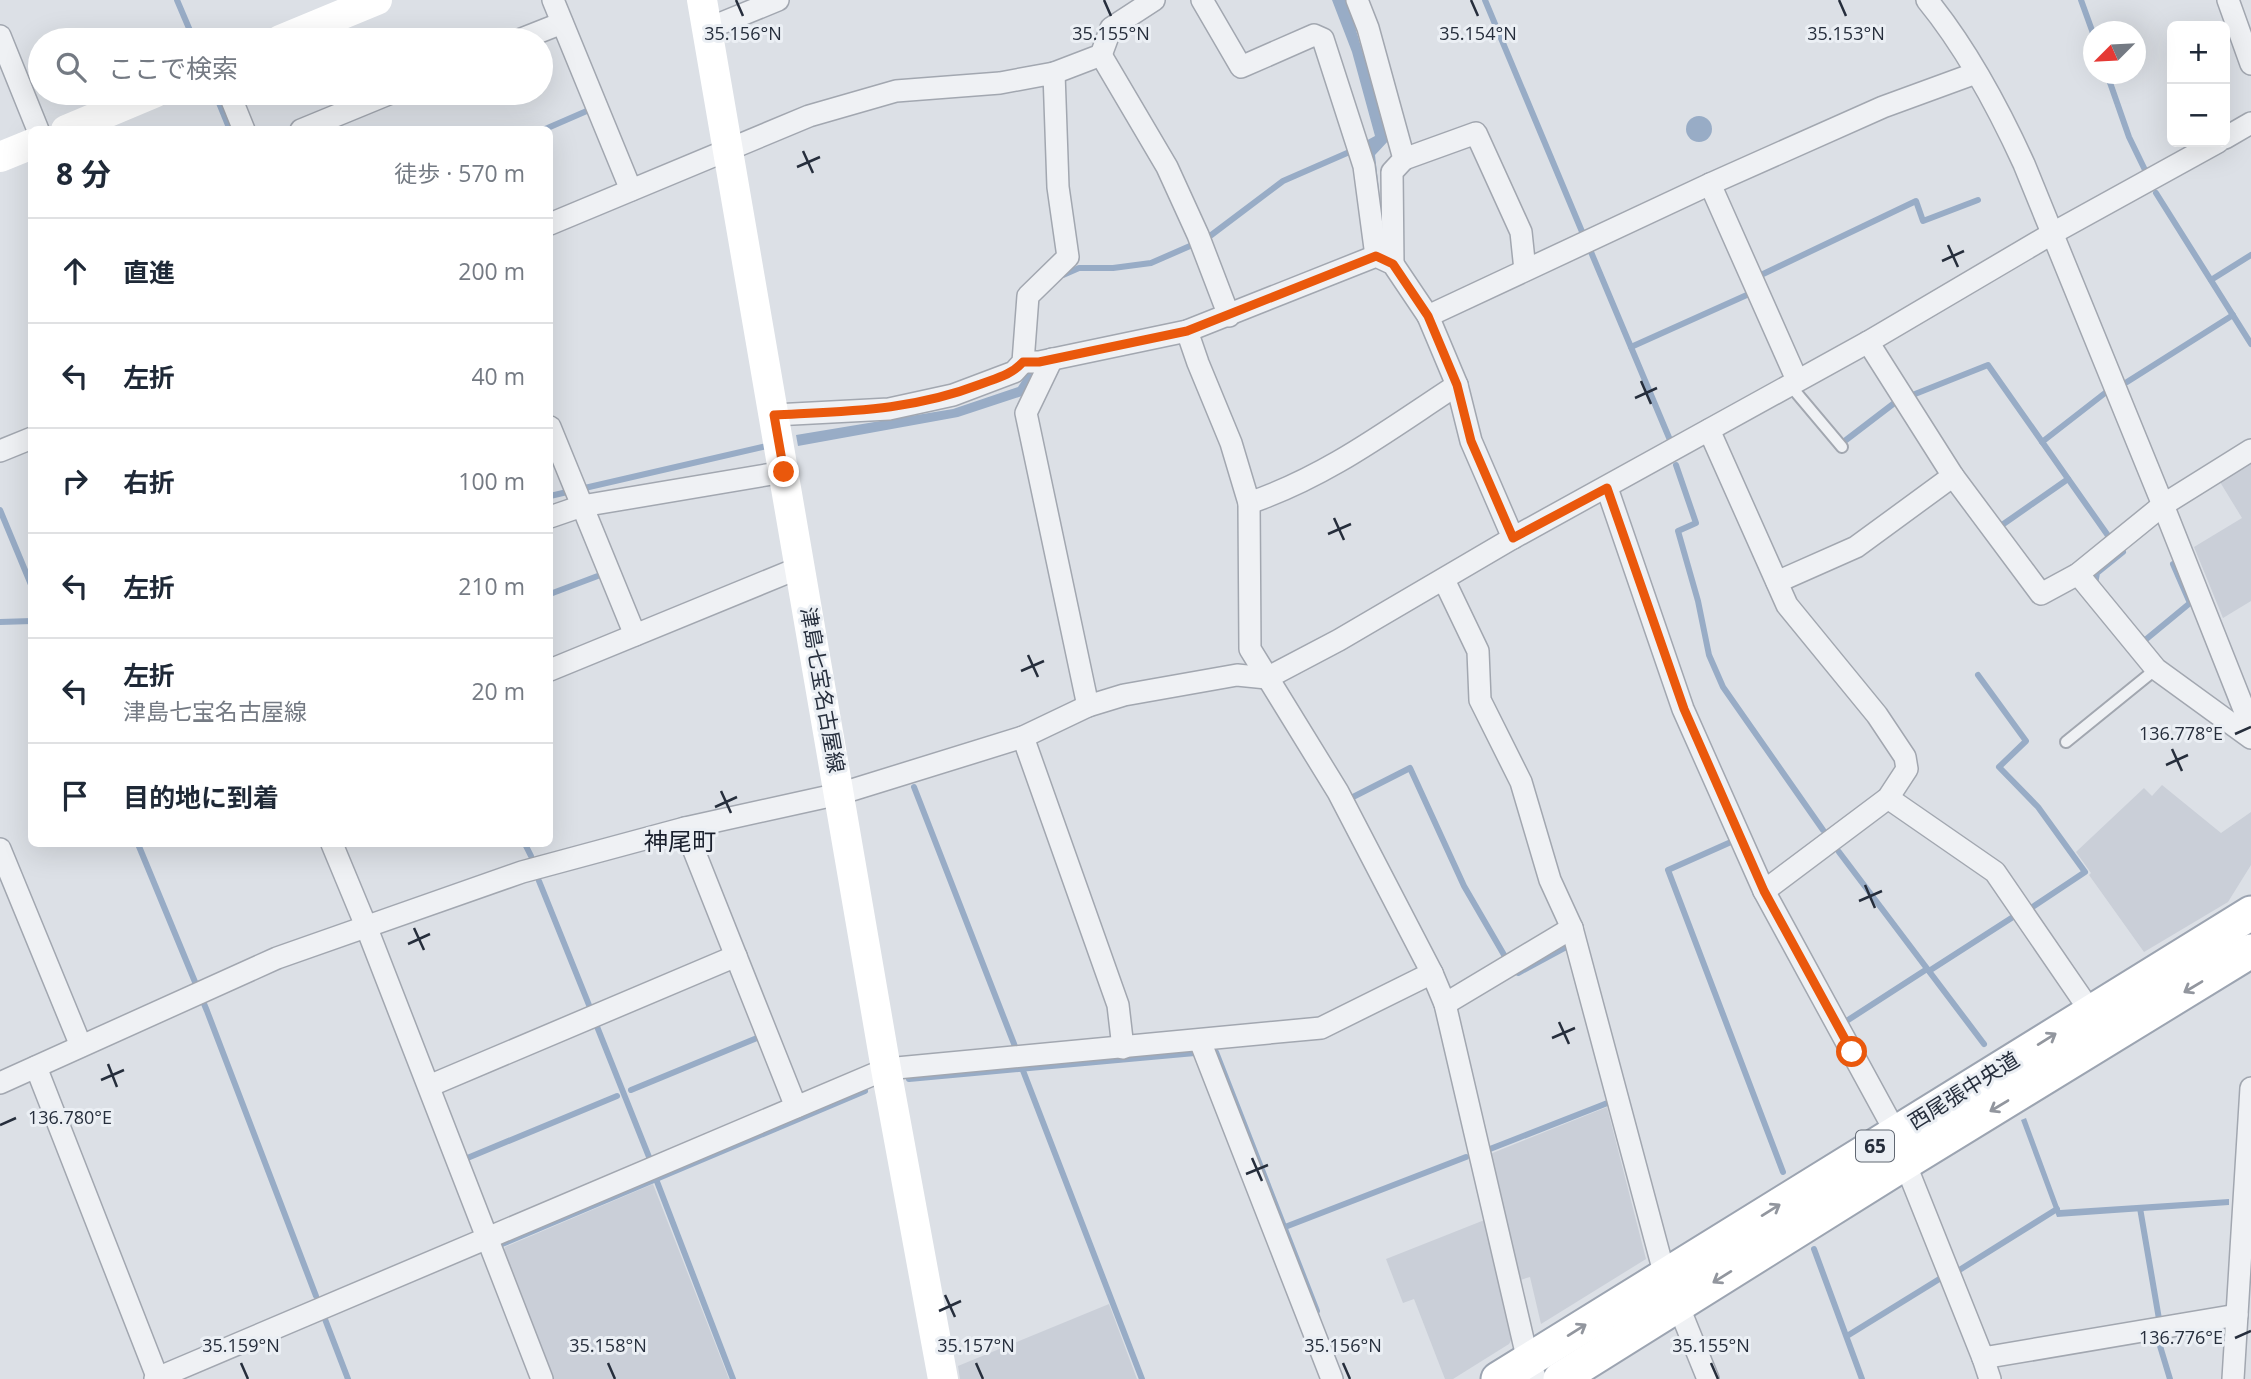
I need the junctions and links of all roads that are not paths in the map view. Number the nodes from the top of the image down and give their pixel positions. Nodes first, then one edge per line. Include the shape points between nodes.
1 (375, 0) edge
2 (553, 0) edge
3 (702, 0) edge
4 (778, 0) edge
5 (1154, 0) edge
6 (1202, 0) edge
7 (1357, 0) edge
8 (1927, 0) edge
9 (2228, 0) edge
10 (562, 23) junction
11 (308, 28) edge
12 (550, 28) edge
13 (707, 29) junction
14 (0, 36) edge
15 (1101, 55) junction
16 (2251, 64) edge
17 (1055, 73) junction
18 (1976, 73) junction
19 (125, 105) edge
20 (234, 105) edge
21 (362, 105) edge
22 (2251, 123) edge
23 (36, 126) edge
24 (76, 126) edge
25 (242, 126) edge
26 (311, 126) edge
27 (2230, 135) edge
28 (28, 146) edge
29 (2209, 147) edge
30 (728, 150) junction
31 (0, 157) edge
32 (1404, 159) junction
33 (1710, 184) junction
34 (631, 190) junction
35 (553, 223) edge
36 (2053, 233) junction
37 (1385, 260) junction
38 (1525, 270) junction
39 (1229, 316) junction
40 (1428, 316) junction
41 (1187, 331) junction
42 (1868, 342) junction
43 (1035, 361) junction
44 (1793, 382) junction
45 (1457, 385) junction
46 (1709, 430) junction
47 (553, 434) edge
48 (28, 440) edge
49 (779, 445) junction
50 (1843, 447) dead end
51 (2251, 450) edge
52 (0, 451) edge
53 (1953, 476) junction
54 (1607, 488) junction
55 (578, 496) junction
56 (1249, 503) junction
57 (2164, 505) junction
58 (553, 515) edge
59 (1513, 538) junction
60 (801, 567) junction
61 (2078, 574) junction
62 (1444, 580) junction
63 (1777, 582) junction
64 (635, 635) junction
65 (553, 669) edge
66 (2156, 670) junction
67 (1267, 678) junction
68 (1088, 706) junction
69 (2251, 727) edge
70 (1023, 737) junction
71 (2251, 738) edge
72 (2066, 742) dead end
73 (839, 794) junction
74 (1888, 798) junction
75 (685, 828) junction
76 (333, 847) edge
77 (0, 849) edge
78 (1764, 891) junction
79 (2251, 912) edge
80 (366, 926) junction
81 (1572, 928) junction
82 (2251, 951) edge
83 (736, 956) junction
84 (1432, 973) junction
85 (1445, 1004) junction
86 (2091, 1012) junction
87 (1200, 1041) junction
88 (81, 1046) junction
89 (1123, 1048) junction
90 (36, 1067) junction
91 (886, 1069) junction
92 (0, 1083) edge
93 (429, 1086) junction
94 (2251, 1088) edge
95 (796, 1107) junction
96 (1901, 1148) junction
97 (2249, 1169) edge
98 (488, 1238) junction
99 (1672, 1290) junction
100 (2237, 1315) junction
101 (1983, 1358) junction
102 (1532, 1370) edge
103 (157, 1379) edge
104 (542, 1379) edge
105 (943, 1379) edge
106 (1332, 1379) edge
107 (1499, 1379) edge
108 (1560, 1379) edge
109 (1708, 1379) edge
110 (1990, 1379) edge
111 (2233, 1379) edge

1 - 11 main road
2 - 10 street
3 - 13 main road, 津島七宝名古屋線
4 - 13 street
5 - 15 street via 1111,28
6 - 37 street via 1241,67 1314,34 1323,39 1364,166
7 - 32 street
8 - 18 street
9 - 16 street
10 - 12 street
10 - 34 street
13 - 30 main road, 津島七宝名古屋線
14 - 23 street
15 - 17 street
15 - 39 street via 1167,167
17 - 30 street via 1000,83 896,91 809,116
17 - 43 street via 1058,187 1068,257 1028,296
18 - 33 street via 1883,107
18 - 36 street via 2002,116
19 - 24 main road
20 - 25 street
21 - 26 street
22 - 27 street
28 - 31 main road
29 - 36 street
30 - 34 street
30 - 49 main road, 津島七宝名古屋線
32 - 37 street via 1392,172
32 - 38 street via 1476,133 1521,232
33 - 38 street
33 - 44 street
34 - 35 street
36 - 42 street
36 - 57 street
37 - 39 street
37 - 40 street
38 - 40 street
39 - 41 street
40 - 45 street
41 - 43 street
41 - 56 street
42 - 44 street
42 - 53 street
43 - 49 street via 953,395 889,409
43 - 68 street via 1026,412
44 - 46 street
44 - 50 lane
45 - 56 street via 1352,456 1282,492
45 - 59 street via 1471,441
46 - 54 street
46 - 63 street
47 - 55 street
48 - 52 street
49 - 55 street
49 - 60 main road, 津島七宝名古屋線
51 - 57 street
53 - 61 street via 2040,594
53 - 63 street via 1856,547
54 - 59 street
54 - 78 street via 1684,709
55 - 58 street
55 - 64 street
56 - 67 street via 1250,649
57 - 61 street
57 - 69 street
59 - 62 street
60 - 64 street
60 - 73 main road, 津島七宝名古屋線
61 - 66 street
62 - 67 street
62 - 81 street via 1478,651 1480,700 1521,782 1550,880
63 - 74 street via 1787,605 1877,715 1905,757 1907,769
64 - 65 street
66 - 71 street
66 - 72 lane
67 - 68 street via 1237,675
67 - 84 street via 1338,792
68 - 70 street
70 - 73 street
70 - 89 street via 1118,1005
73 - 75 street
73 - 91 main road, 津島七宝名古屋線
74 - 78 street
74 - 86 street via 1995,872
75 - 80 street via 522,872
75 - 83 street
76 - 80 street
77 - 88 street
78 - 96 street
79 - 86 main road, 西尾張中央道 / 65
80 - 88 street via 277,958
80 - 93 street
81 - 85 street
81 - 99 street
82 -> 96 main road, 西尾張中央道 / 65
83 - 93 street
83 - 95 street
84 - 85 street
84 - 87 street via 1321,1028
85 - 102 street
96 -> 86 main road, 西尾張中央道 / 65
87 - 89 street
87 - 106 street
88 - 90 street
89 - 91 street
90 - 92 street
90 - 103 street
91 - 95 street
91 - 105 main road, 津島七宝名古屋線
93 - 98 street
94 - 97 street
95 - 98 street
96 - 99 main road, 西尾張中央道 / 65
96 - 101 street
97 - 100 street
98 - 103 street
98 - 104 street
102 -> 99 main road, 西尾張中央道 / 65
99 - 108 main road, 西尾張中央道 / 65
99 - 109 street
100 - 101 street
100 - 111 street
101 - 110 street
102 - 107 main road, 西尾張中央道 / 65

